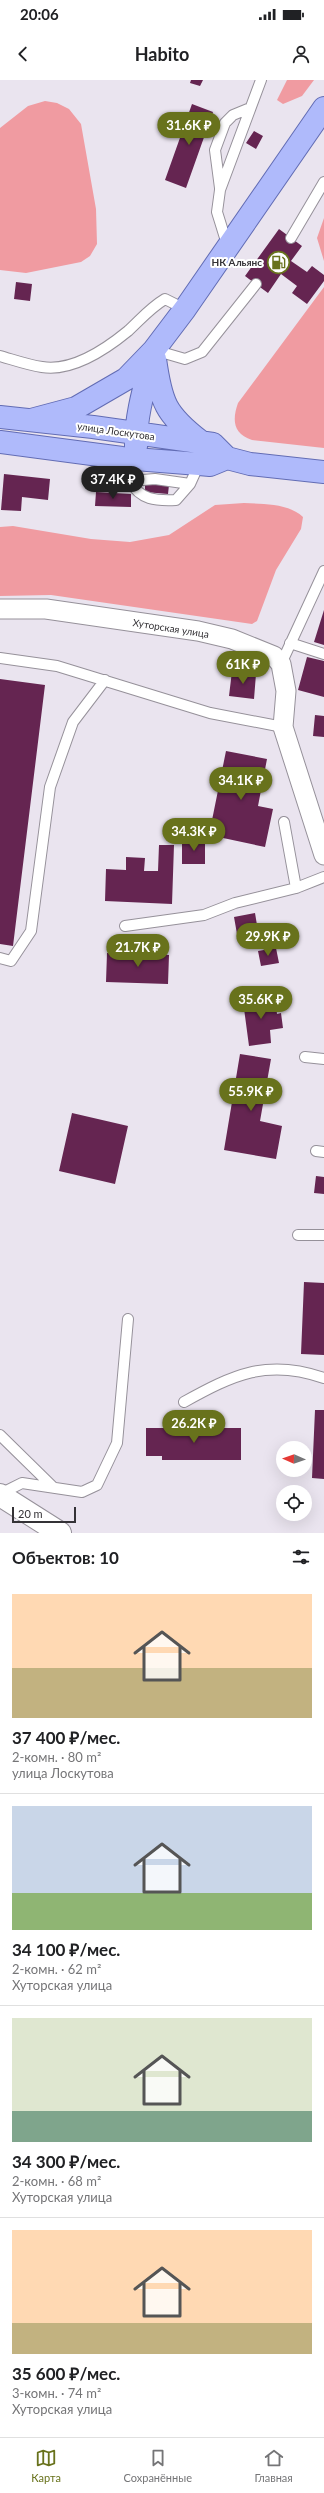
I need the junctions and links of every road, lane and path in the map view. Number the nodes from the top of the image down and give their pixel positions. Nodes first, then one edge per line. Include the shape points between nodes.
1 (261, 80) edge
2 (250, 108) junction
3 (324, 108) edge
4 (324, 182) edge
5 (220, 190) junction
6 (291, 238) dead end
7 (230, 245) junction
8 (256, 284) dead end
9 (185, 309) junction
10 (154, 350) junction
11 (0, 356) edge
12 (1, 413) edge
13 (31, 420) junction
14 (136, 433) junction
15 (200, 442) junction
16 (0, 444) edge
17 (227, 458) junction
18 (129, 459) junction
19 (199, 464) junction
20 (324, 472) edge
21 (130, 481) junction
22 (190, 484) junction
23 (324, 571) edge
24 (0, 609) edge
25 (290, 643) junction
26 (324, 654) edge
27 (0, 658) edge
28 (281, 664) junction
29 (105, 680) junction
30 (283, 727) junction
31 (284, 822) dead end
32 (324, 855) edge
33 (324, 877) edge
34 (296, 888) junction
35 (125, 926) dead end
36 (0, 958) edge
37 (305, 1057) dead end
38 (324, 1058) edge
39 (298, 1235) dead end
40 (324, 1235) edge
41 (128, 1319) dead end
42 (324, 1378) edge
43 (184, 1402) dead end
44 (0, 1435) edge
45 (54, 1488) junction
46 (0, 1495) edge
47 (60, 1533) edge

1 - 2 lane
2 - 5 lane
2 - 5 lane via 233,115 224,124 215,150
3 - 7 main road
4 - 6 lane
5 - 7 lane via 217,212 226,241
7 - 9 main road
8 - 10 lane via 202,352 185,359
9 - 10 main road
9 - 11 lane via 165,299 149,309 101,351 66,365 43,368
10 - 13 main road via 126,378 76,408
10 - 14 main road
10 - 15 main road via 159,386 168,409 178,424
12 - 13 main road, улица Лоскутова
13 - 14 main road, улица Лоскутова
14 - 15 main road, улица Лоскутова
14 - 18 main road
15 - 17 main road, улица Лоскутова via 213,444
16 - 18 main road
17 - 19 main road via 210,465
17 - 20 main road via 250,464
18 - 19 main road
18 - 21 lane
19 - 22 lane
21 - 22 lane via 155,479
21 - 22 lane via 135,491 144,498 163,501 176,500
23 - 25 lane
24 - 28 street, Хуторская улица via 46,609 198,631 232,639 266,652
25 - 26 lane
25 - 28 lane
27 - 29 lane via 57,666
28 - 30 street via 286,691
29 - 30 lane via 210,713
29 - 36 lane via 74,722 50,787 32,932 11,961
30 - 32 street
31 - 34 lane
33 - 34 lane
34 - 35 lane via 235,903 204,915
37 - 38 lane
39 - 40 lane
41 - 45 lane via 117,1443 110,1461 97,1485 82,1492
42 - 43 lane via 290,1370 260,1369 224,1380
44 - 45 lane
45 - 46 lane via 22,1483
46 - 47 street

